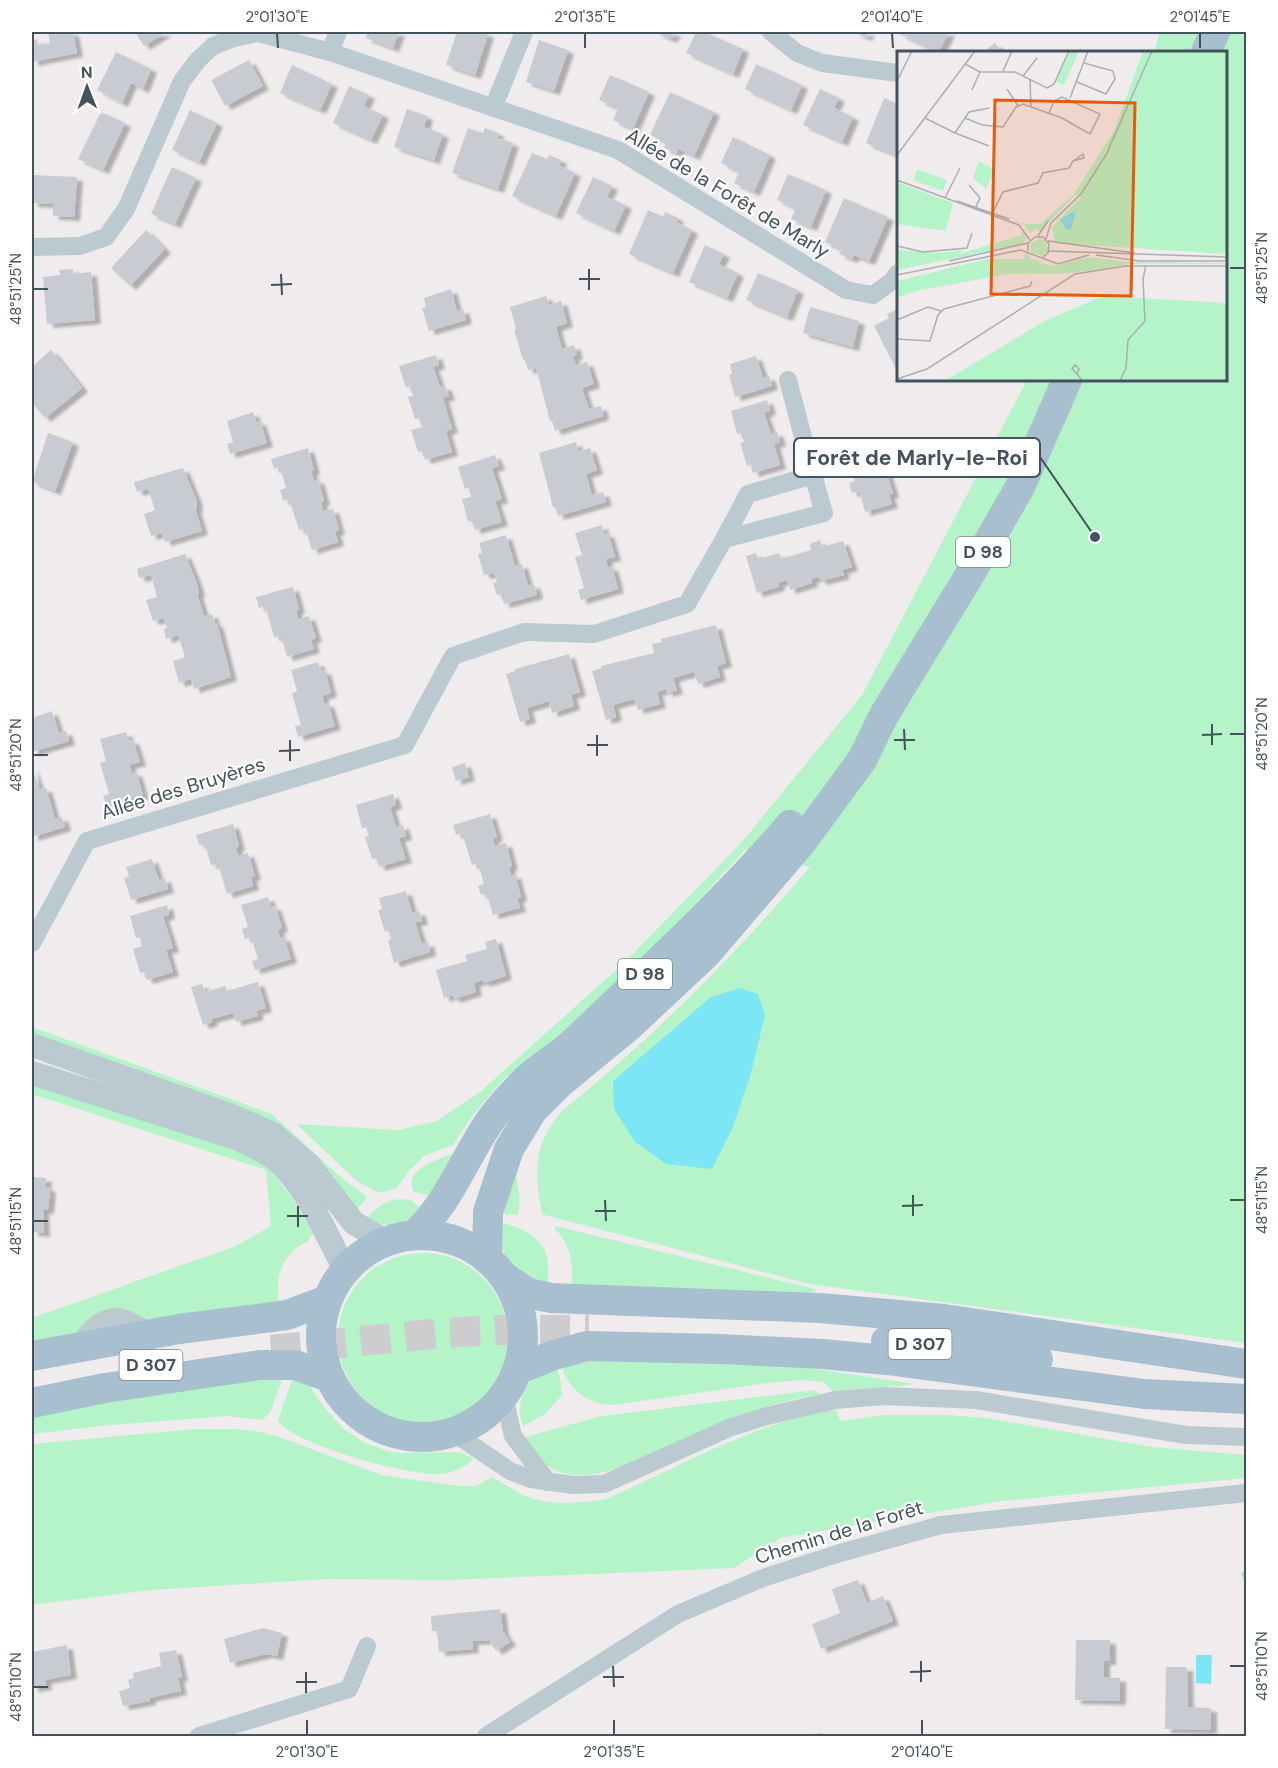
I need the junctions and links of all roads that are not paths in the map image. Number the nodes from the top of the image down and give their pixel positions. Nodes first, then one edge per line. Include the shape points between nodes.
1 (338, 32) edge
2 (525, 32) edge
3 (771, 32) edge
4 (1215, 32) edge
5 (208, 39) edge
6 (1206, 51) edge
7 (330, 52) junction
8 (897, 73) edge
9 (493, 108) junction
10 (32, 247) edge
11 (897, 274) edge
12 (788, 380) dead end
13 (1067, 381) edge
14 (813, 475) junction
15 (724, 539) junction
16 (884, 715) junction
17 (32, 943) edge
18 (32, 1045) edge
19 (32, 1073) edge
20 (414, 1235) junction
21 (385, 1242) junction
22 (487, 1257) junction
23 (345, 1270) junction
24 (507, 1279) junction
25 (327, 1300) junction
26 (32, 1356) edge
27 (1246, 1364) edge
28 (519, 1369) junction
29 (32, 1373) edge
30 (329, 1377) junction
31 (1246, 1377) edge
32 (32, 1386) edge
33 (504, 1397) junction
34 (1246, 1398) edge
35 (32, 1403) edge
36 (454, 1433) junction
37 (1246, 1437) edge
38 (548, 1482) junction
39 (1246, 1493) edge
40 (367, 1646) dead end
41 (199, 1737) edge
42 (486, 1737) edge

1 - 7 street
2 - 9 street
3 - 8 street via 796,53 822,63
4 - 6 main road
5 - 7 street, Allée de la Forêt de Marly via 258,33
5 - 10 street, Allée de la Forêt de Marly via 182,81 126,209 106,237 80,246
7 - 9 street, Allée de la Forêt de Marly
9 - 11 street, Allée de la Forêt de Marly via 618,150 846,290 873,295
12 - 14 street
13 - 16 main road, D 98 via 1020,487
14 - 15 street via 748,494
14 - 15 street via 824,513
15 - 17 street, Allée des Bruyères via 687,604 594,634 524,632 453,656 405,745 87,841
16 - 20 main road, D 98 via 756,864 562,1053 505,1101 444,1201
16 - 22 main road, D 98 via 862,760 801,843 706,954 532,1111 509,1149 488,1212
18 - 21 street via 223,1112 273,1134 308,1164 354,1222
19 - 23 street via 258,1148 280,1163 300,1189
20 - 21 main road
20 - 22 main road via 440,1236
21 - 23 main road
22 - 24 main road
23 - 25 main road
24 - 27 main road via 528,1293 551,1298 820,1308 944,1319
24 - 28 main road via 520,1308 524,1338
25 - 26 main road via 287,1315
25 - 30 main road via 321,1325 321,1352
28 - 33 main road
28 - 34 main road via 587,1346 644,1346 833,1355 1144,1394
29 - 32 main road, D 307 via 152,1352 271,1344
30 - 35 main road via 295,1365 260,1365
30 - 36 main road via 354,1411 390,1433 411,1437
31 - 34 main road, D 307 via 894,1333 775,1324 589,1324 952,1347 1195,1383
33 - 36 main road via 482,1419
33 - 38 street via 513,1436
36 - 38 street via 510,1471
37 - 38 street via 1186,1435 976,1400 884,1396 835,1400 763,1417 729,1428 604,1484
39 - 42 street, Chemin de la Forêt via 941,1525 840,1553 763,1578 678,1614
40 - 41 street via 349,1689

